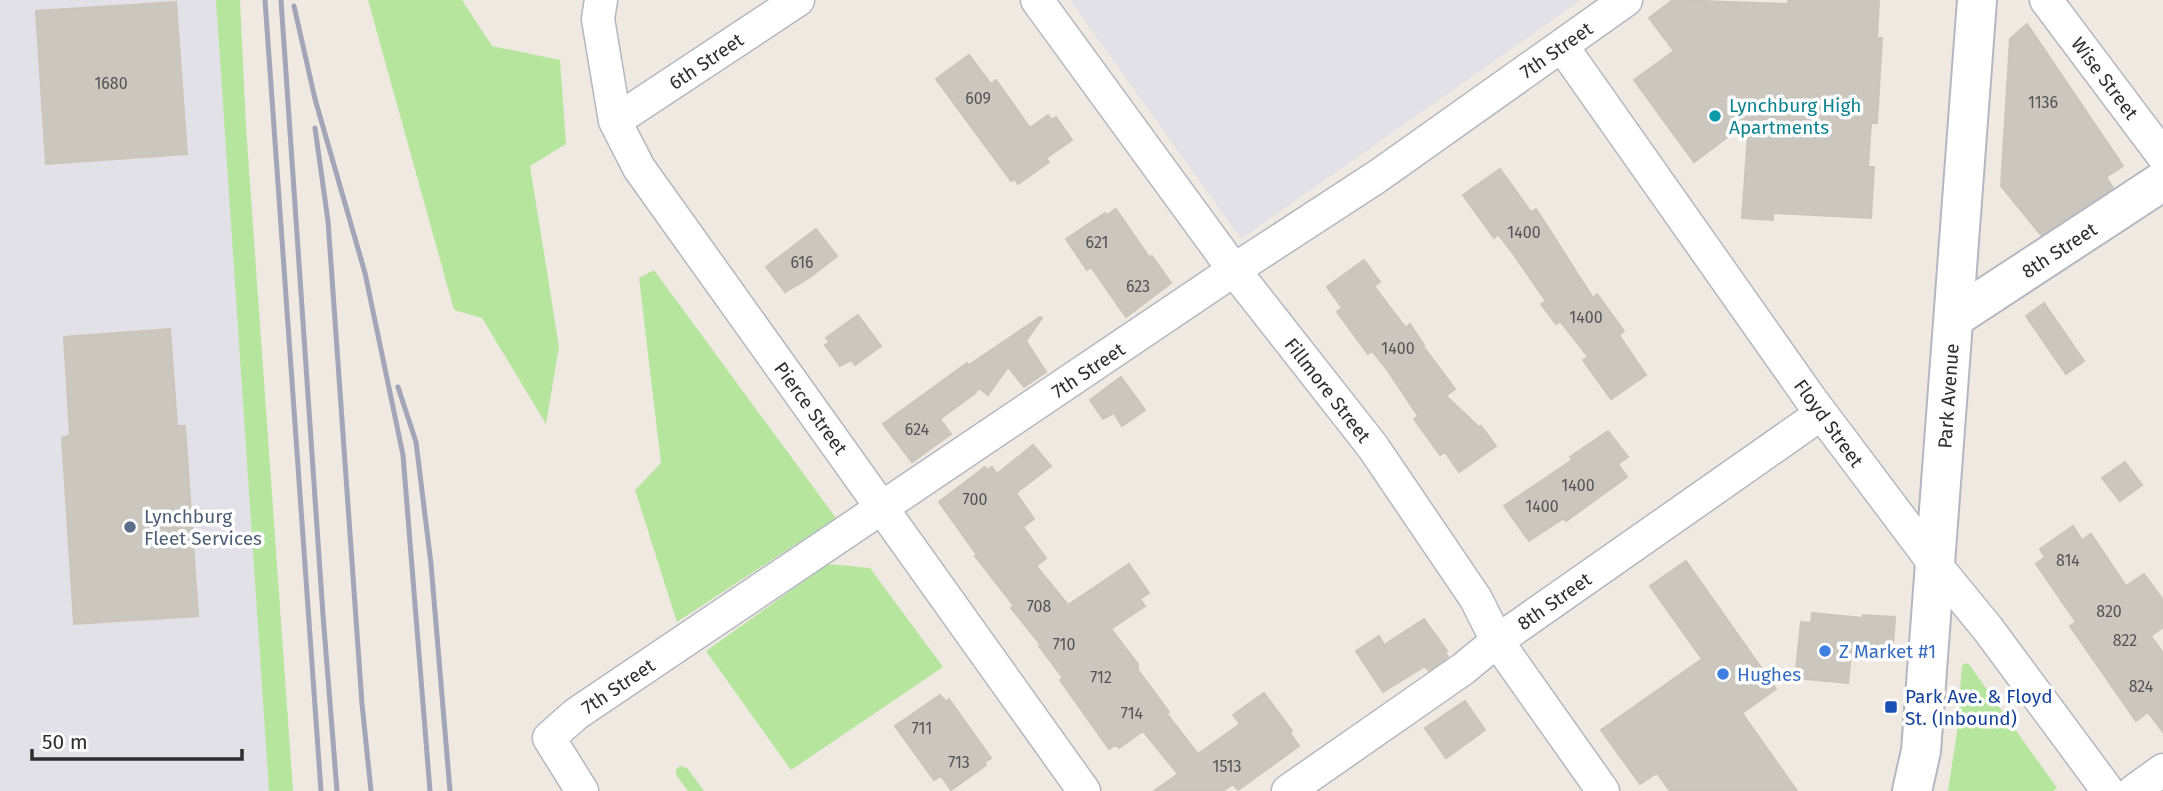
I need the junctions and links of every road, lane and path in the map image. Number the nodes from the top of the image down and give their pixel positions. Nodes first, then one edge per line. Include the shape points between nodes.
1 (601, 0) edge
2 (798, 0) edge
3 (1037, 0) edge
4 (1626, 0) edge
5 (1977, 0) edge
6 (2046, 0) edge
7 (1562, 46) junction
8 (615, 121) junction
9 (2163, 156) edge
10 (2163, 181) edge
11 (1234, 270) junction
12 (1954, 318) junction
13 (1821, 414) junction
14 (883, 509) junction
15 (1934, 563) junction
16 (1497, 641) junction
17 (2163, 770) edge
18 (582, 791) edge
19 (1084, 791) edge
20 (1288, 791) edge
21 (1603, 791) edge
22 (1912, 791) edge
23 (2108, 791) edge
24 (2134, 791) edge

1 - 8 street, Pierce Street via 598,19
2 - 8 street, 6th Street
3 - 11 street, Fillmore Street
4 - 7 street, 7th Street
5 - 12 main road, Park Avenue
6 - 9 street, Wise Street
7 - 11 street, 7th Street via 1378,176
7 - 13 street, Floyd Street
8 - 14 street, Pierce Street via 639,168
10 - 12 main road, 8th Street
11 - 14 street, 7th Street
11 - 16 street, Fillmore Street via 1373,447 1476,599
12 - 15 main road, Park Avenue
13 - 15 street, Floyd Street
13 - 16 street, 8th Street
14 - 18 street, 7th Street via 576,714 549,738
14 - 19 street, Pierce Street
15 - 22 main road, Park Avenue via 1921,751
15 - 23 street, Floyd Street
16 - 20 street, 8th Street
16 - 21 street, Fillmore Street
17 - 24 street

